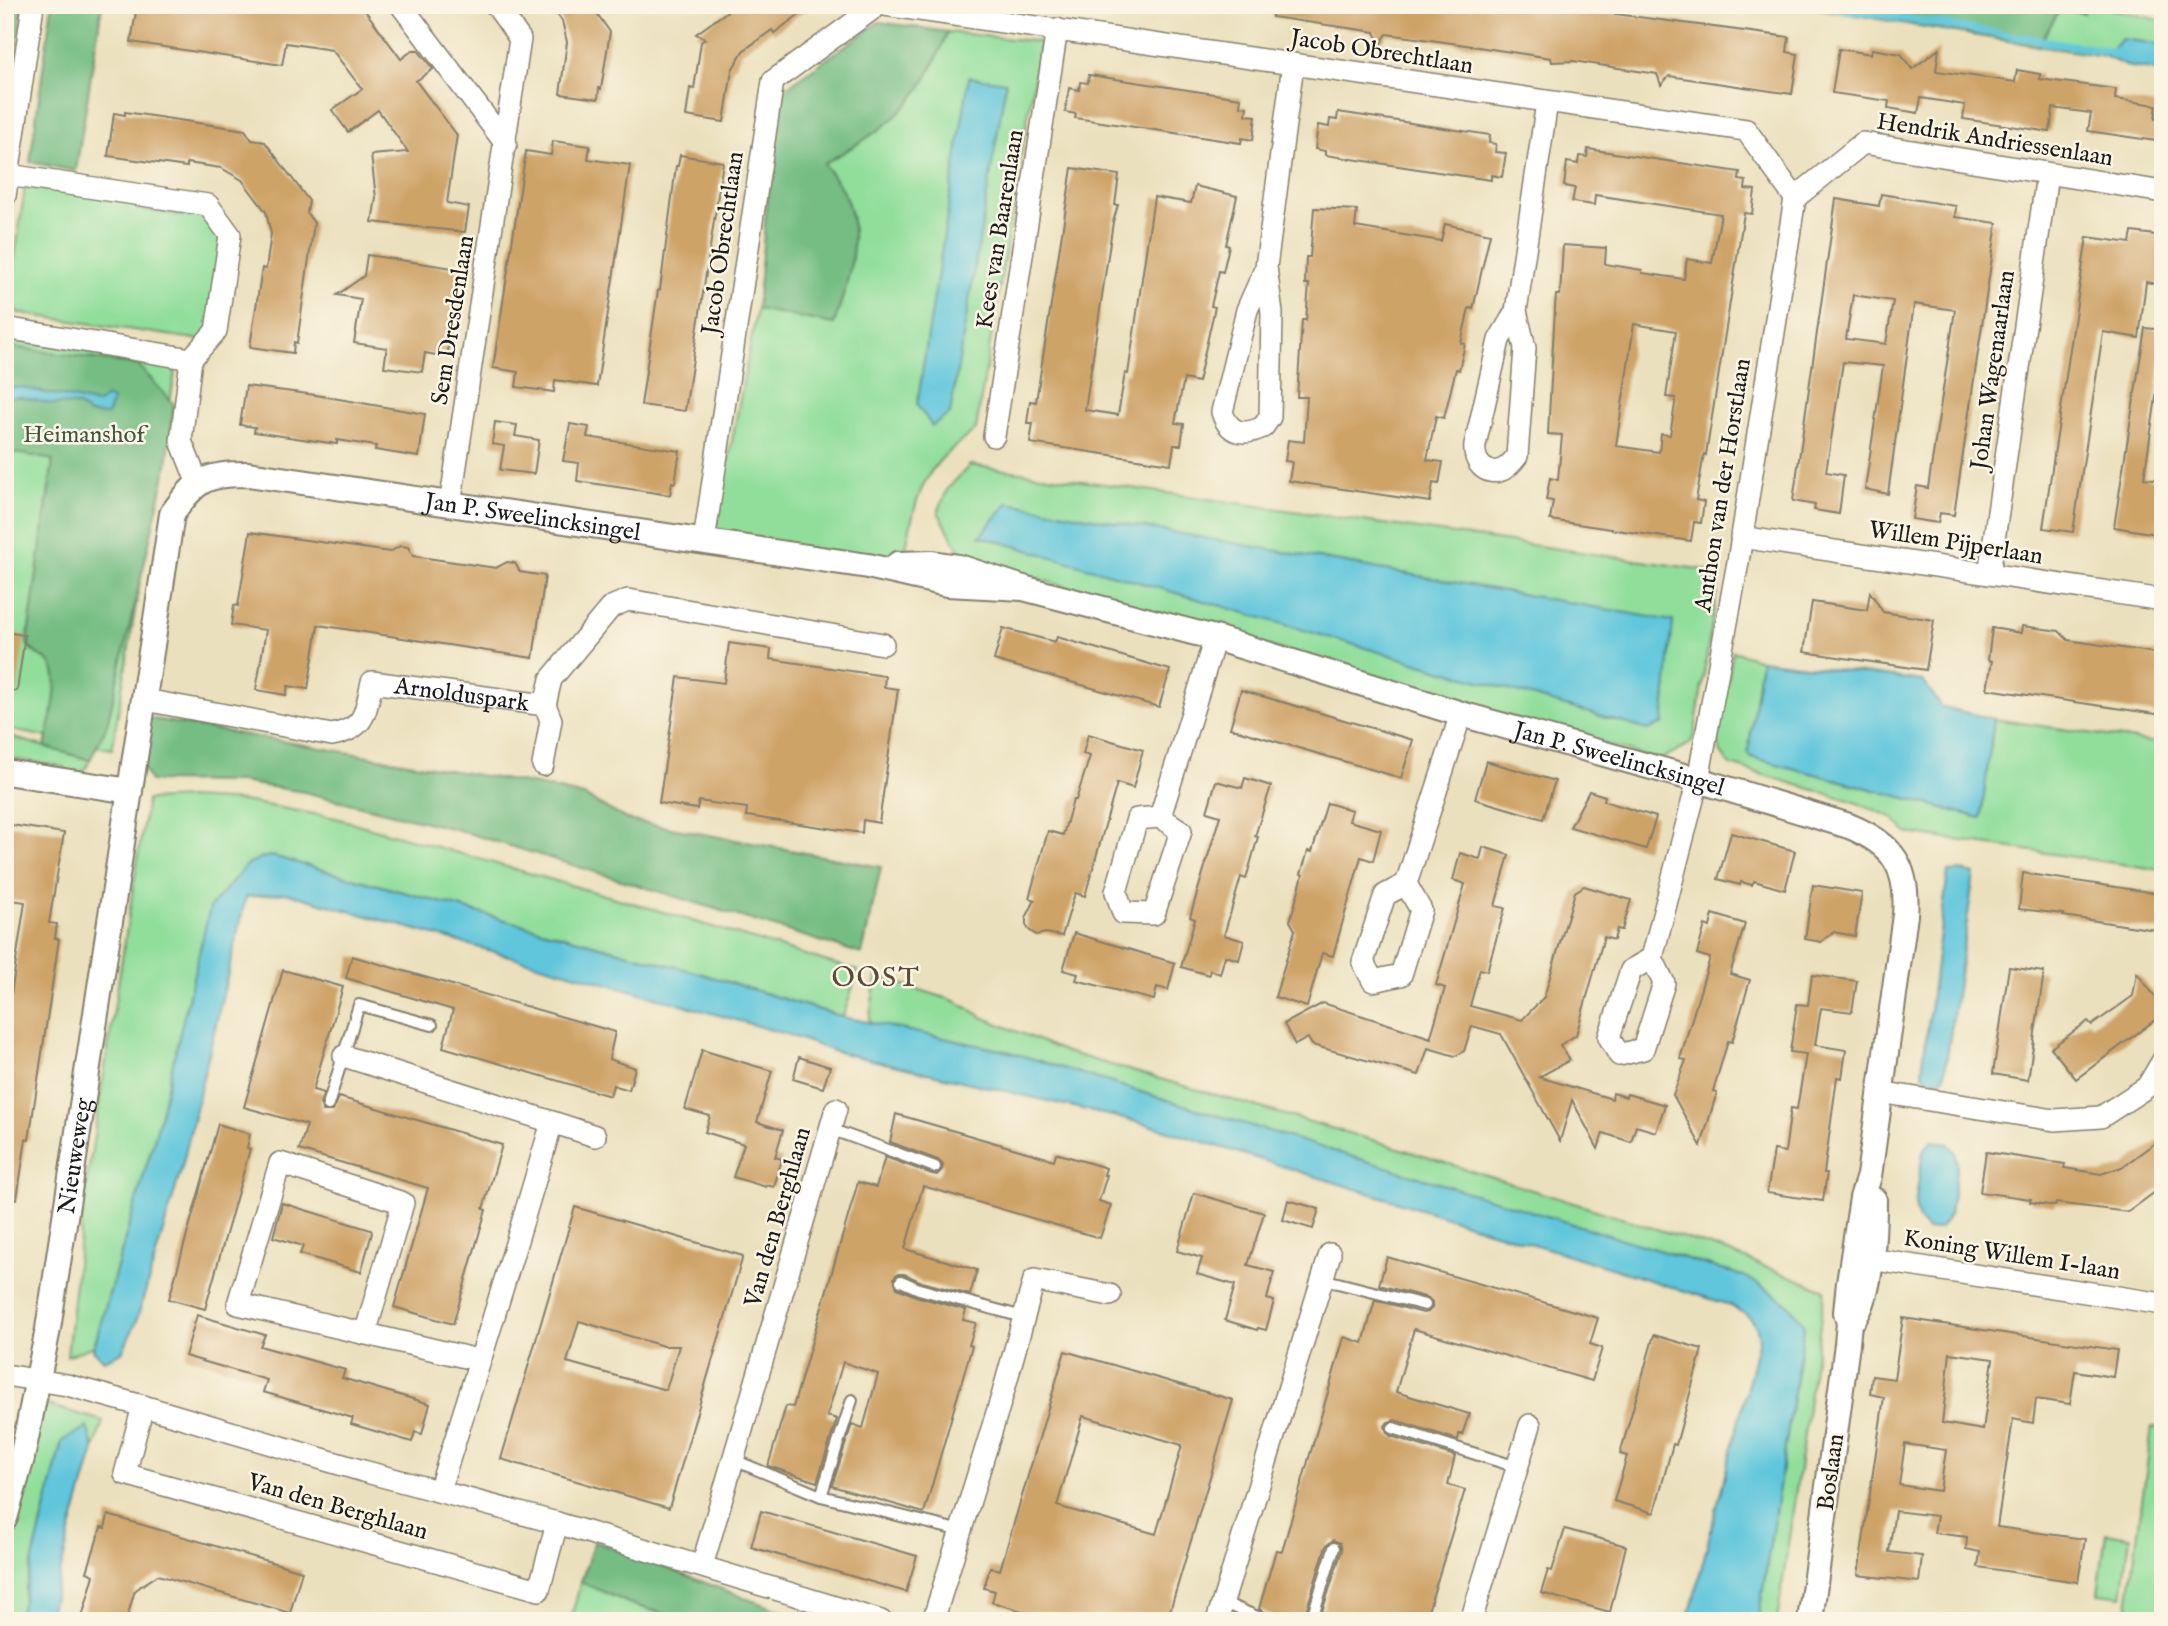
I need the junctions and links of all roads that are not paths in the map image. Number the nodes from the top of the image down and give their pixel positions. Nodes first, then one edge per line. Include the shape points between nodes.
1 (33, 5) edge
2 (401, 5) edge
3 (495, 5) edge
4 (878, 5) edge
5 (885, 5) edge
6 (1057, 30) junction
7 (1293, 64) junction
8 (1547, 102) junction
9 (506, 144) junction
10 (2047, 174) junction
11 (7, 185) edge
12 (2163, 192) edge
13 (1795, 198) junction
14 (1266, 267) junction
15 (1516, 311) junction
16 (5, 328) edge
17 (191, 359) junction
18 (994, 436) dead end
19 (198, 484) junction
20 (450, 505) junction
21 (1741, 537) junction
22 (704, 541) junction
23 (1989, 573) junction
24 (2163, 600) edge
25 (1215, 638) junction
26 (883, 644) dead end
27 (145, 700) junction
28 (545, 705) junction
29 (1461, 714) junction
30 (543, 765) dead end
31 (5, 772) edge
32 (1698, 780) junction
33 (130, 791) junction
34 (1160, 817) junction
35 (1406, 884) dead end
36 (1652, 958) dead end
37 (432, 1025) dead end
38 (344, 1056) junction
39 (2163, 1060) edge
40 (1880, 1092) junction
41 (328, 1105) dead end
42 (833, 1119) joint
43 (552, 1122) junction
44 (595, 1136) dead end
45 (935, 1167) dead end
46 (1330, 1254) dead end
47 (1861, 1258) junction
48 (1322, 1279) junction
49 (901, 1281) dead end
50 (1110, 1295) dead end
51 (2163, 1304) edge
52 (1425, 1305) dead end
53 (1023, 1317) junction
54 (365, 1334) junction
55 (478, 1360) junction
56 (5, 1376) edge
57 (39, 1381) junction
58 (852, 1400) dead end
59 (143, 1406) junction
60 (1530, 1425) dead end
61 (1393, 1428) dead end
62 (734, 1460) junction
63 (1517, 1467) junction
64 (439, 1491) junction
65 (821, 1496) junction
66 (5, 1518) edge
67 (557, 1523) junction
68 (961, 1531) junction
69 (1334, 1548) dead end
70 (702, 1566) junction
71 (1219, 1611) edge
72 (881, 1621) edge
73 (933, 1621) edge
74 (1268, 1621) edge
75 (1311, 1621) edge
76 (1471, 1621) edge
77 (1810, 1621) edge

1 - 11 street
2 - 9 street
3 - 9 street, Sem Dresdenlaan via 520,39
4 - 22 street, Jacob Obrechtlaan via 773,81
5 - 6 street, Jacob Obrechtlaan
6 - 7 street, Jacob Obrechtlaan
6 - 18 street, Kees van Baarenlaan
7 - 8 street, Jacob Obrechtlaan
7 - 14 street
8 - 13 street, Jacob Obrechtlaan via 1746,130
8 - 15 street
9 - 20 street, Sem Dresdenlaan
10 - 12 street, Hendrik Andriessenlaan
10 - 13 street, Hendrik Andriessenlaan via 1863,143
10 - 23 street, Johan Wagenaarlaan
11 - 17 street via 208,205 230,235 216,331
13 - 21 street, Anthon van der Horstlaan
14 - 14 street via 1247,310 1222,412 1230,428 1241,433 1263,427 1270,417 1272,313
15 - 15 street via 1499,340 1475,444 1480,467 1487,471 1504,469 1517,456 1525,348
16 - 17 street
17 - 19 street via 181,441
19 - 20 street, Jan P. Sweelincksingel via 215,474 248,474
19 - 27 street via 172,514
20 - 22 street, Jan P. Sweelincksingel
21 - 23 street, Willem Pijperlaan
21 - 32 street, Anthon van der Horstlaan
22 - 25 street, Jan P. Sweelincksingel via 868,566 947,584 1023,588
23 - 24 street, Willem Pijperlaan
25 - 29 street, Jan P. Sweelincksingel
25 - 34 street
26 - 28 street, Arnolduspark via 628,600 611,607 551,679
27 - 28 street, Arnolduspark via 332,735 347,732 364,717 372,682
27 - 33 street
28 - 30 street via 551,720
29 - 32 street, Jan P. Sweelincksingel
29 - 35 street
31 - 33 street
32 - 36 street, Anthon van der Horstlaan
32 - 40 street, Jan P. Sweelincksingel via 1872,835 1896,859 1907,894
33 - 57 street, Nieuweweg
34 - 34 street via 1181,831 1154,914 1123,913 1115,892 1137,819
37 - 38 lane via 359,1005
38 - 41 lane
38 - 43 street
39 - 40 street via 2147,1087 2101,1117 2054,1120
40 - 47 street, Jan P. Sweelincksingel via 1869,1176 1874,1234
42 - 45 lane
42 - 62 street, Van den Berghlaan
43 - 44 street
43 - 55 street, Van den Berghlaan
46 - 48 street
47 - 51 street, Koning Willem I-laan
47 - 77 street, Boslaan via 1867,1286 1849,1323
48 - 52 lane
48 - 71 street
49 - 53 lane
50 - 53 street via 1034,1280
53 - 68 street
54 - 54 street via 239,1304 280,1163 403,1203
54 - 55 street
55 - 64 street, Van den Berghlaan
56 - 57 street, Van den Berghlaan
57 - 59 street, Van den Berghlaan
57 - 66 street, Nieuweweg
58 - 65 lane
59 - 64 street, Van den Berghlaan
59 - 67 street, Van den Berghlaan via 125,1474 539,1590
60 - 63 street
61 - 63 lane
62 - 65 lane
62 - 70 street, Van den Berghlaan
63 - 76 street
64 - 67 street, Van den Berghlaan
65 - 68 lane
67 - 70 street, Van den Berghlaan
68 - 73 street
69 - 75 lane
70 - 72 street, Van den Berghlaan
71 - 74 lane

